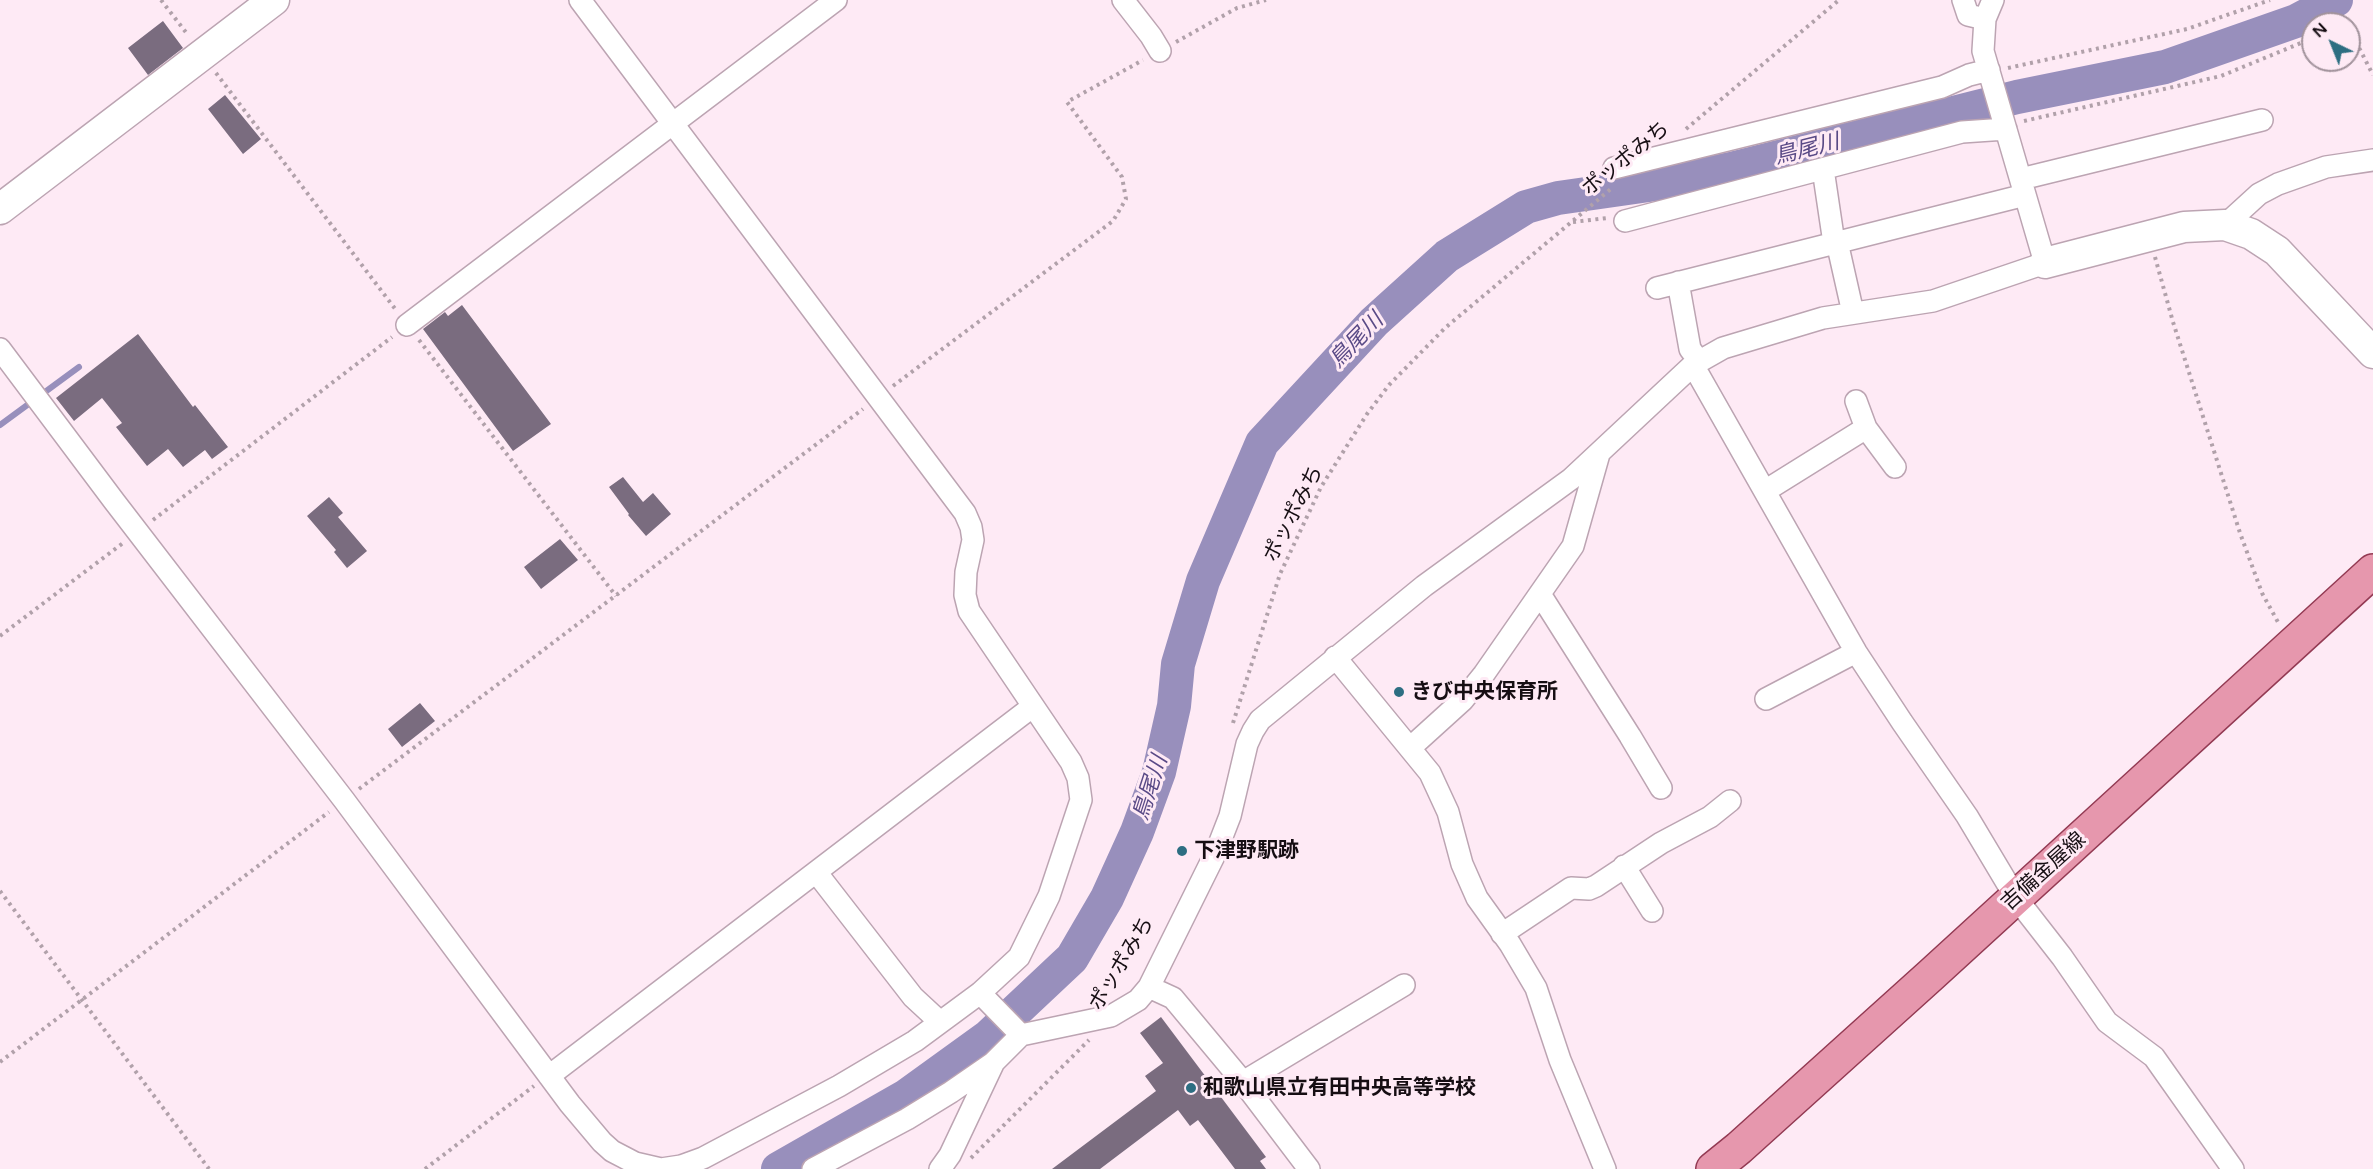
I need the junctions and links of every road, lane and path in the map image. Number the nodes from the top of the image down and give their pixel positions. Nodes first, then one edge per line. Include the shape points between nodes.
1 (161, 0) edge
2 (274, 0) edge
3 (580, 0) edge
4 (836, 0) edge
5 (1123, 0) edge
6 (1266, 0) edge
7 (1839, 0) edge
8 (1963, 0) edge
9 (2270, 0) edge
10 (1989, 9) edge
11 (2301, 43) edge
12 (1160, 51) junction
13 (2361, 53) edge
14 (202, 55) junction
15 (1990, 74) junction
16 (2373, 75) edge
17 (2262, 120) dead end
18 (673, 125) junction
19 (2005, 125) junction
20 (1681, 134) dead end
21 (2373, 160) edge
22 (1822, 169) junction
23 (1615, 176) joint
24 (2023, 187) junction
25 (0, 209) edge
26 (1625, 221) dead end
27 (2225, 225) junction
28 (2149, 236) junction
29 (1836, 242) junction
30 (2045, 263) junction
31 (1678, 282) junction
32 (1657, 288) dead end
33 (1853, 313) junction
34 (407, 325) junction
35 (0, 349) edge
36 (2373, 353) edge
37 (1696, 363) junction
38 (878, 398) junction
39 (1856, 401) dead end
40 (1866, 428) junction
41 (1599, 452) junction
42 (1895, 467) dead end
43 (1765, 491) junction
44 (138, 532) junction
45 (2373, 572) edge
46 (1540, 594) junction
47 (616, 596) junction
48 (0, 636) edge
49 (2291, 647) junction
50 (1856, 652) junction
51 (1335, 657) junction
52 (1766, 699) dead end
53 (1032, 707) junction
54 (1230, 733) dead end
55 (1410, 748) junction
56 (1661, 788) dead end
57 (344, 800) junction
58 (1730, 801) dead end
59 (1624, 866) junction
60 (816, 872) junction
61 (0, 891) edge
62 (2016, 898) junction
63 (1652, 912) dead end
64 (1502, 934) junction
65 (1404, 986) dead end
66 (1149, 987) junction
67 (984, 997) junction
68 (83, 999) junction
69 (1111, 1016) junction
70 (940, 1022) junction
71 (1018, 1032) junction
72 (0, 1062) edge
73 (993, 1063) junction
74 (549, 1076) junction
75 (1243, 1082) junction
76 (968, 1161) dead end
77 (210, 1169) edge
78 (424, 1169) edge
79 (813, 1169) edge
80 (940, 1169) edge
81 (1309, 1169) edge
82 (1605, 1169) edge
83 (1713, 1169) edge
84 (2233, 1169) edge

1 - 14 path
2 - 14 street
3 - 18 street
4 - 18 street
5 - 12 street
6 - 12 path via 1237,8
7 - 20 path, ポッポみち
8 - 10 street via 1968,15
9 - 15 path via 2187,29
10 - 15 street via 1983,51
11 - 19 path via 2220,76
12 - 38 path via 1067,102 1122,177 1126,199 1113,221
13 - 16 path
14 - 25 street
14 - 34 path
15 - 19 street
15 - 23 street via 1969,75 1942,87
17 - 24 street
18 - 34 street
18 - 38 street
19 - 22 street via 1962,132
19 - 24 street
21 - 27 street via 2326,167 2278,184 2259,194
22 - 26 street
22 - 29 street
23 - 54 path, ポッポみち via 1573,222 1445,328 1389,385 1368,414 1321,487 1280,574
24 - 29 street
24 - 30 street
27 - 28 street via 2201,225
27 - 36 street via 2251,234 2277,251
28 - 30 street
28 - 49 path via 2240,533 2262,593
29 - 31 street
29 - 33 street
30 - 33 street via 1933,301
31 - 32 street
31 - 37 street via 1689,349
33 - 37 street via 1733,345
34 - 44 path
34 - 47 path
35 - 44 street
37 - 41 street
37 - 43 street
38 - 47 path
38 - 53 street via 965,513 973,540 966,572 969,611
39 - 40 street
40 - 42 street
40 - 43 street
41 - 46 street via 1573,546
41 - 51 street via 1571,479 1424,586
43 - 50 street
44 - 48 path
44 - 57 street
45 - 49 main road, 吉備金屋線
46 - 55 street via 1463,700
46 - 56 street
47 - 57 path
49 - 62 main road, 吉備金屋線
50 - 52 street
50 - 62 street via 1967,816
51 - 55 street
51 - 66 street via 1252,731 1230,816 1216,852
53 - 60 street
53 - 67 street via 1071,762 1081,800 1049,896 1019,957
55 - 64 street via 1440,792 1461,864 1477,898
57 - 68 path
57 - 74 street
58 - 59 street via 1710,817
59 - 63 street
59 - 64 street via 1589,889 1571,888
60 - 70 street via 913,997
60 - 74 street
61 - 68 path
62 - 83 main road, 吉備金屋線
62 - 84 street via 2108,1022 2154,1057
64 - 82 street via 1536,988 1560,1060
65 - 75 street
66 - 69 street via 1138,1000
66 - 75 street via 1173,998
67 - 70 street
67 - 71 street
68 - 72 path
68 - 77 path
69 - 71 street
69 - 76 path, ポッポみち
70 - 74 street via 839,1086 722,1149 681,1166 661,1169 635,1163 612,1151
71 - 73 street
73 - 79 street via 907,1119
73 - 80 street
74 - 78 path
75 - 81 street

